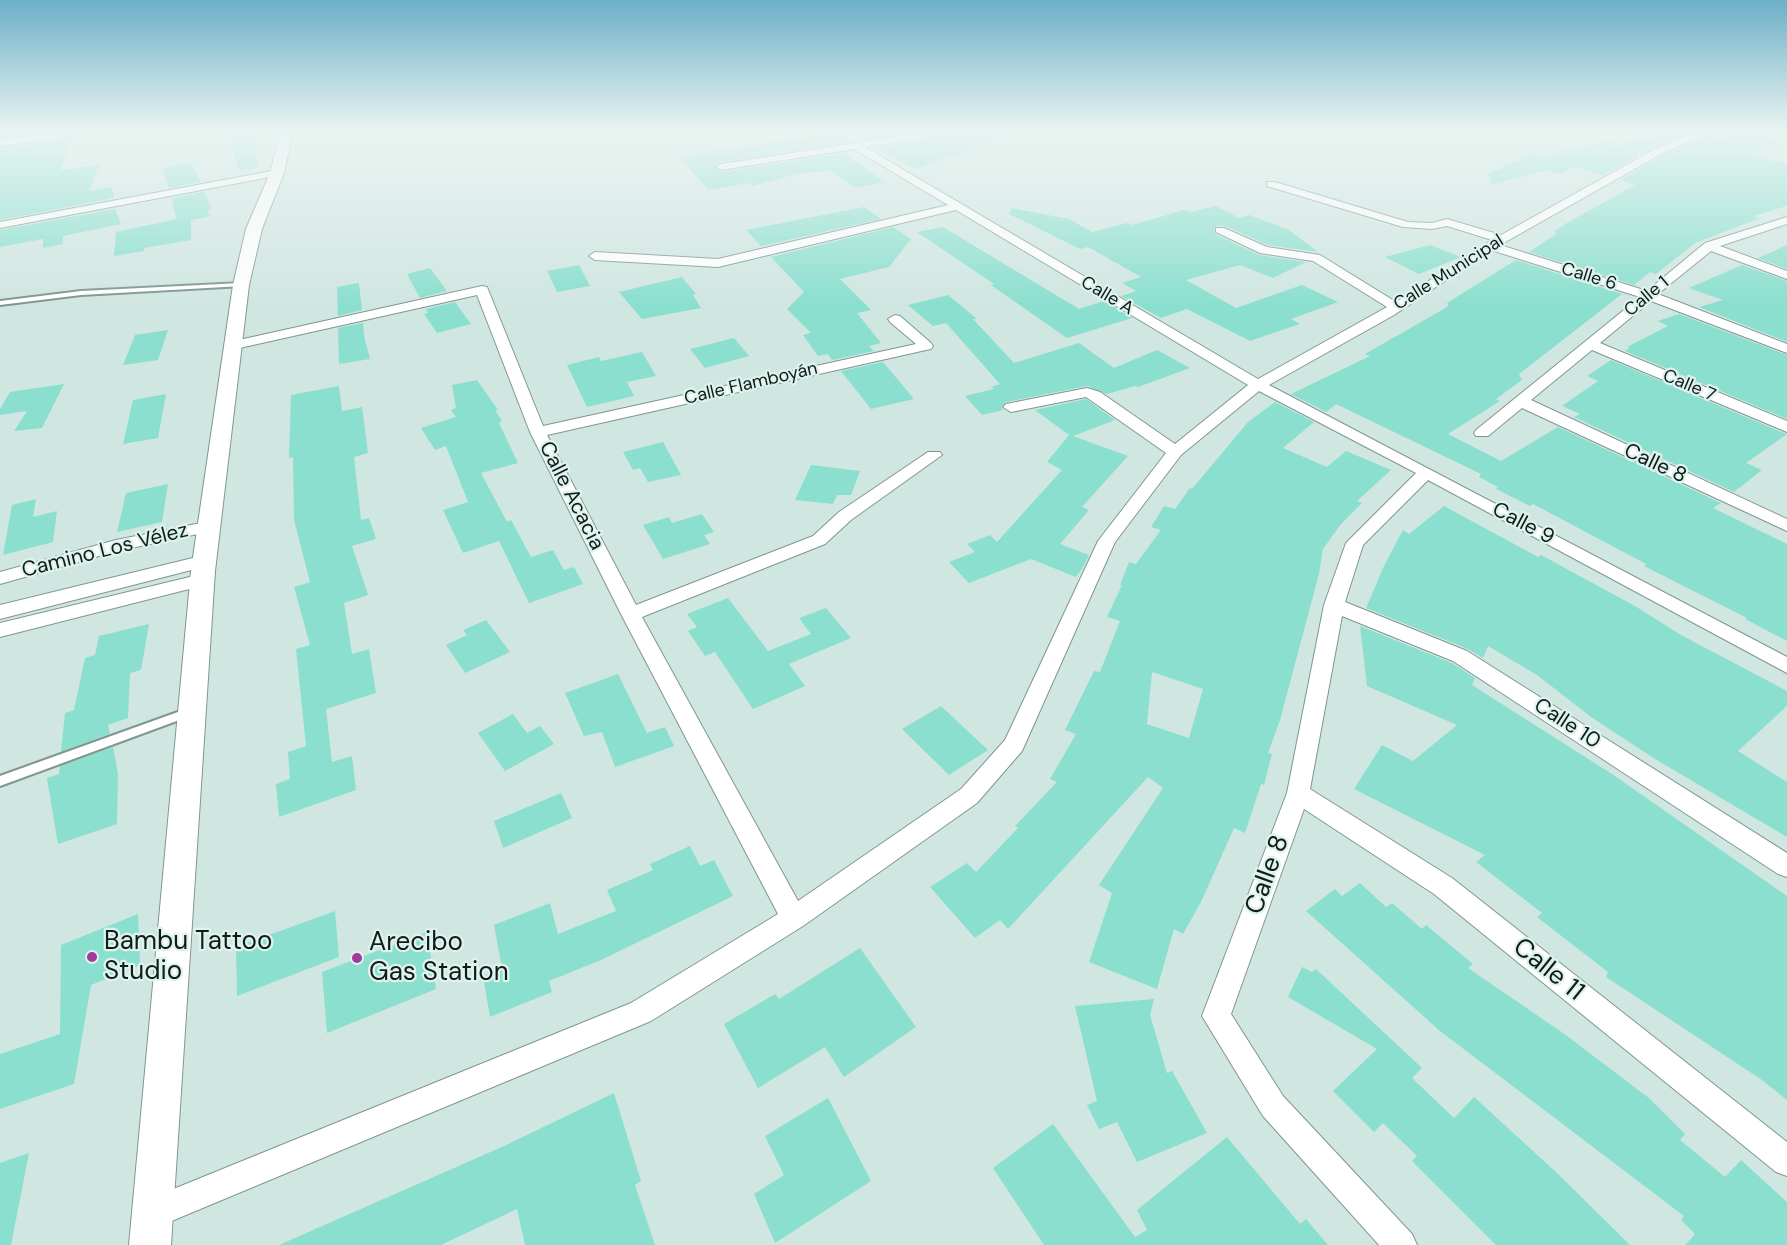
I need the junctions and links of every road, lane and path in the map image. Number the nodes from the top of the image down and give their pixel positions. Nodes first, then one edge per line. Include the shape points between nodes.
1 (191, 189) edge
2 (270, 189) edge
3 (927, 189) edge
4 (1288, 189) edge
5 (1591, 189) edge
6 (956, 207) junction
7 (1787, 220) edge
8 (0, 225) edge
9 (1220, 230) dead end
10 (1502, 239) junction
11 (1490, 246) junction
12 (1709, 246) junction
13 (595, 256) dead end
14 (1787, 275) edge
15 (242, 285) junction
16 (1648, 295) junction
17 (0, 303) edge
18 (1396, 307) junction
19 (895, 319) dead end
20 (1590, 344) junction
21 (235, 345) junction
22 (1787, 349) edge
23 (1258, 385) junction
24 (1522, 402) junction
25 (1011, 407) dead end
26 (1787, 427) edge
27 (538, 432) junction
28 (1482, 433) dead end
29 (1175, 452) junction
30 (934, 455) dead end
31 (1426, 472) junction
32 (211, 526) junction
33 (1787, 526) edge
34 (204, 571) junction
35 (0, 578) edge
36 (1334, 605) junction
37 (0, 612) edge
38 (632, 614) junction
39 (0, 630) edge
40 (1787, 666) edge
41 (192, 711) junction
42 (0, 781) edge
43 (1298, 793) junction
44 (1787, 866) edge
45 (794, 918) junction
46 (1787, 1161) edge
47 (150, 1214) junction
48 (150, 1245) edge
49 (1401, 1245) edge

1 - 8 street
2 - 15 street via 254,229
3 - 6 street, Calle A
4 - 10 street via 1407,225 1447,222
5 - 10 street, Calle Municipal
6 - 13 street via 718,263
6 - 23 street, Calle A
7 - 12 street, Calle 1
9 - 18 street via 1264,250 1316,258
10 - 11 street, Calle Municipal
11 - 16 street, Calle 6
11 - 18 street, Calle Municipal
12 - 14 street
12 - 16 street, Calle 1
15 - 17 lane via 81,293
15 - 21 street
16 - 20 street, Calle 1
16 - 22 street, Calle 6
18 - 23 street, Calle Municipal
19 - 27 street, Calle Flamboyán via 926,346
20 - 24 street, Calle 1
20 - 26 street, Calle 7
21 - 27 street, Calle Acacia via 482,290
21 - 32 street
23 - 29 street, Calle Municipal
23 - 31 street, Calle 9
24 - 28 street, Calle 1
24 - 33 street, Calle 8
25 - 29 street via 1087,393 1095,395
27 - 38 street, Calle Acacia
29 - 45 street, Calle Municipal via 1107,542 1014,745 969,796
30 - 38 street via 845,516 819,540
31 - 36 street, Calle 8 via 1355,543
31 - 40 street, Calle 9
32 - 34 street
32 - 35 street, Camino Los Vélez via 116,546
34 - 37 street
34 - 39 street
34 - 41 street
36 - 43 street, Calle 8
36 - 44 street, Calle 10 via 1460,656
38 - 45 street, Calle Acacia
41 - 42 lane
41 - 47 street
43 - 46 street, Calle 11 via 1443,886
43 - 49 street, Calle 8 via 1216,1016 1273,1106
45 - 47 street, Calle Municipal via 641,1012
47 - 48 street

